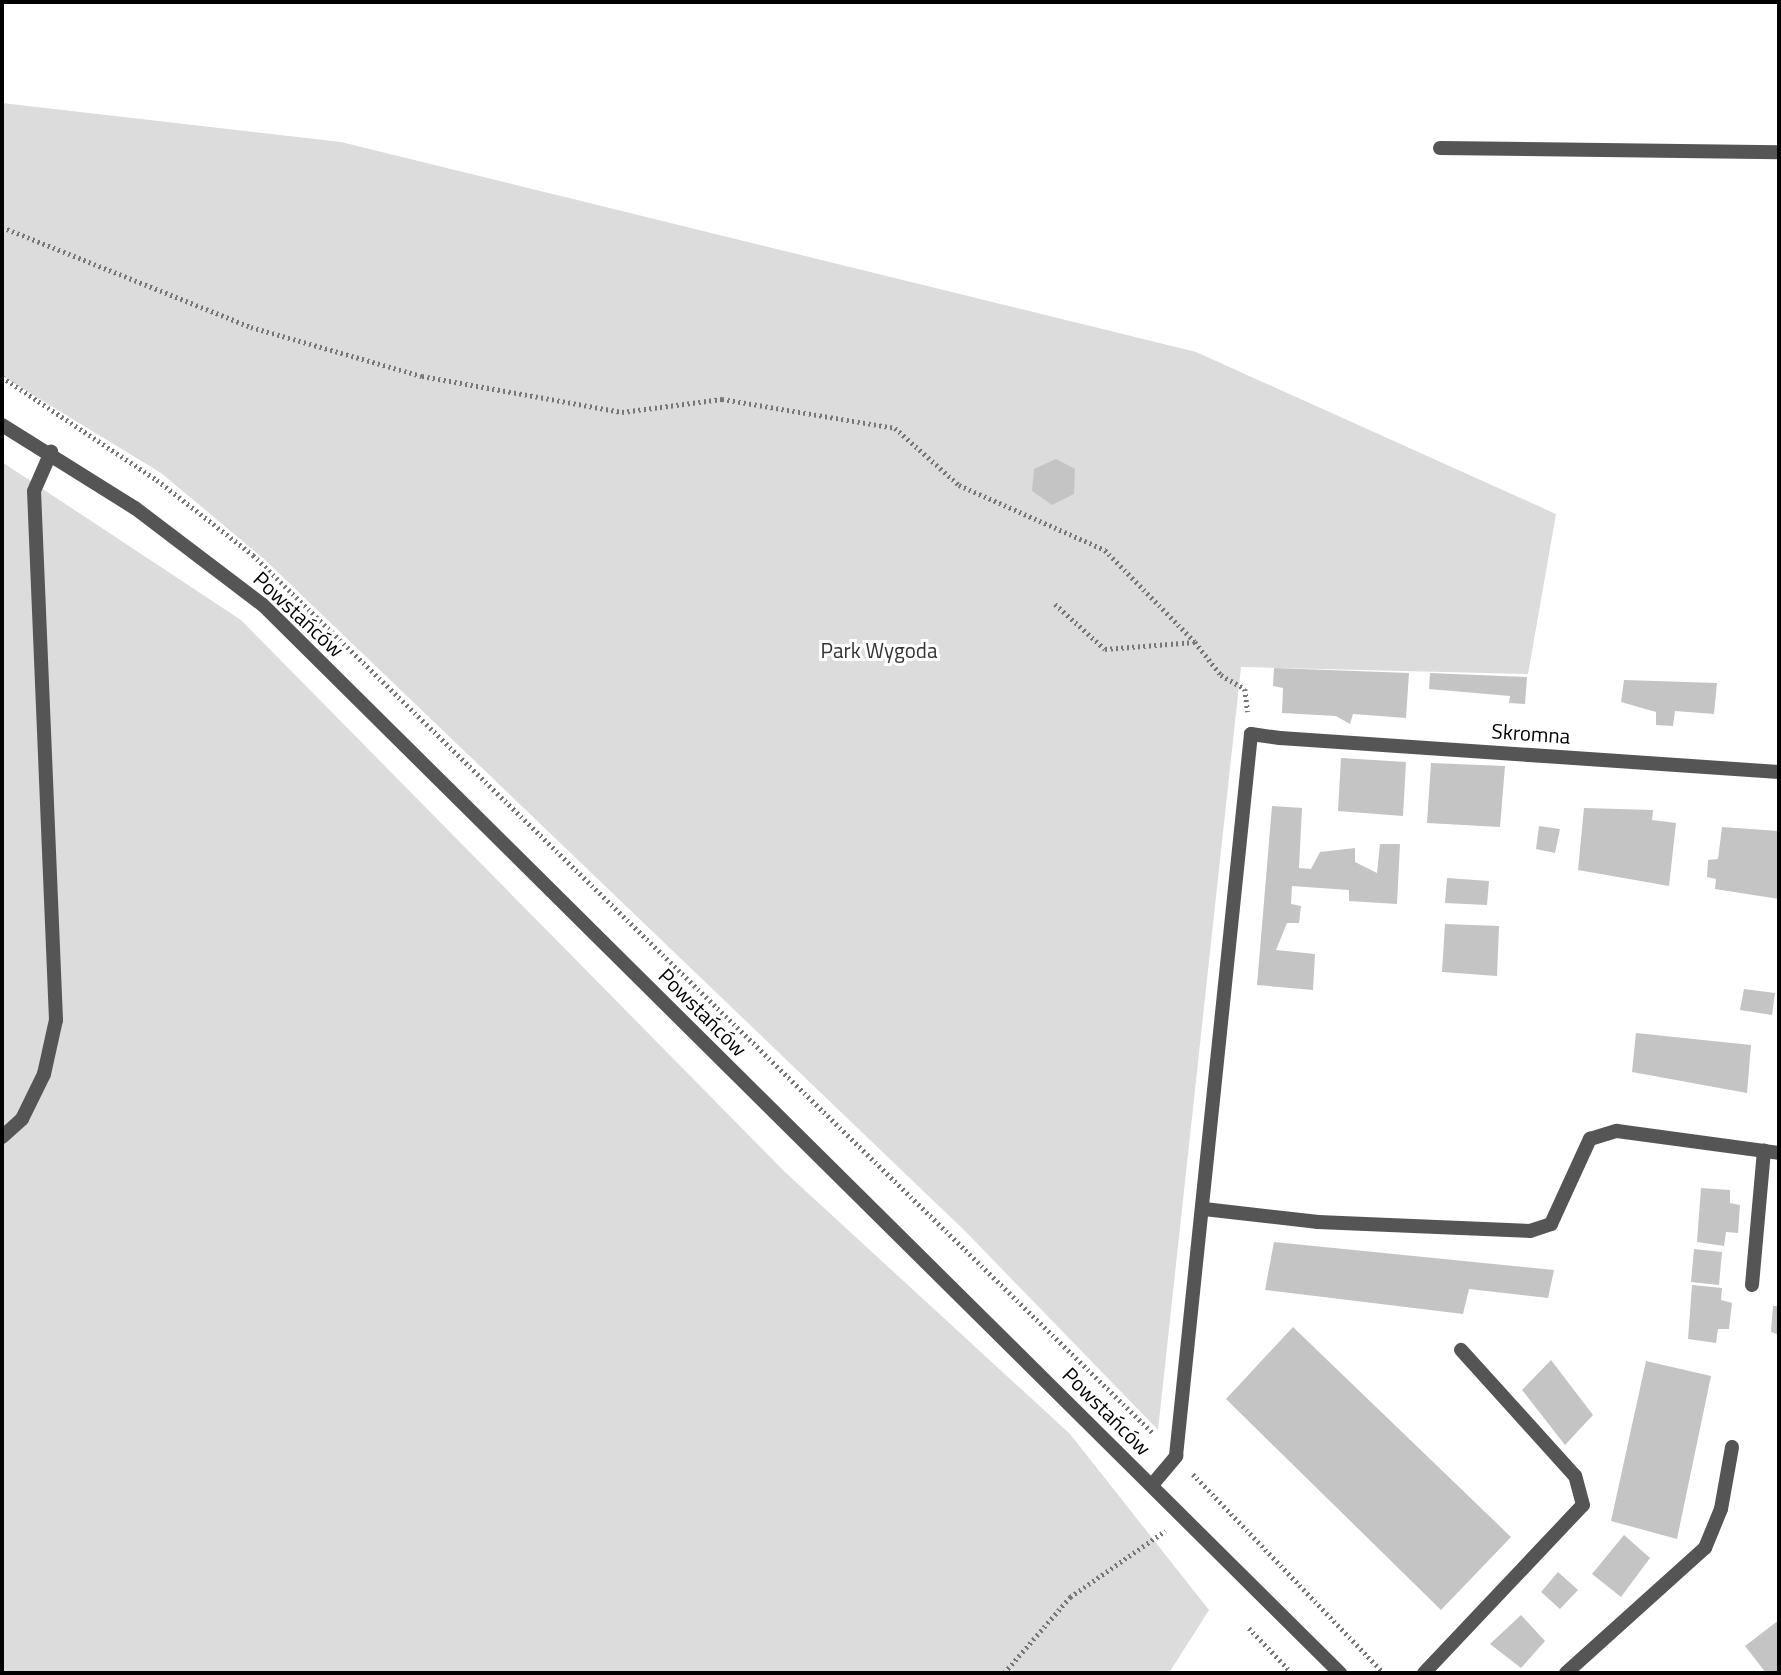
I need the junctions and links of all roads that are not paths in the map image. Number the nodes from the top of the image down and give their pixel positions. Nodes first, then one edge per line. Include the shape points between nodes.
1 (1440, 148) dead end
2 (1779, 152) edge
3 (2, 425) edge
4 (51, 452) junction
5 (1779, 772) edge
6 (2, 1137) edge
7 (1764, 1151) junction
8 (1779, 1153) edge
9 (1204, 1209) junction
10 (1752, 1284) dead end
11 (1461, 1350) dead end
12 (1732, 1447) dead end
13 (1152, 1485) junction
14 (1339, 1673) edge
15 (1424, 1673) edge
16 (1566, 1673) edge

1 - 2 street
3 - 4 street, Powstańców
4 - 6 street via 34,491 56,1020 44,1074 22,1119
4 - 13 street, Powstańców via 263,605
5 - 9 street, Skromna via 1251,734
7 - 8 street
7 - 9 street via 1617,1131 1590,1139 1551,1224 1530,1231 1331,1223
7 - 10 street
9 - 13 street via 1176,1456
11 - 15 street via 1575,1476 1583,1505
12 - 16 street via 1721,1509 1705,1548
13 - 14 street, Powstańców

